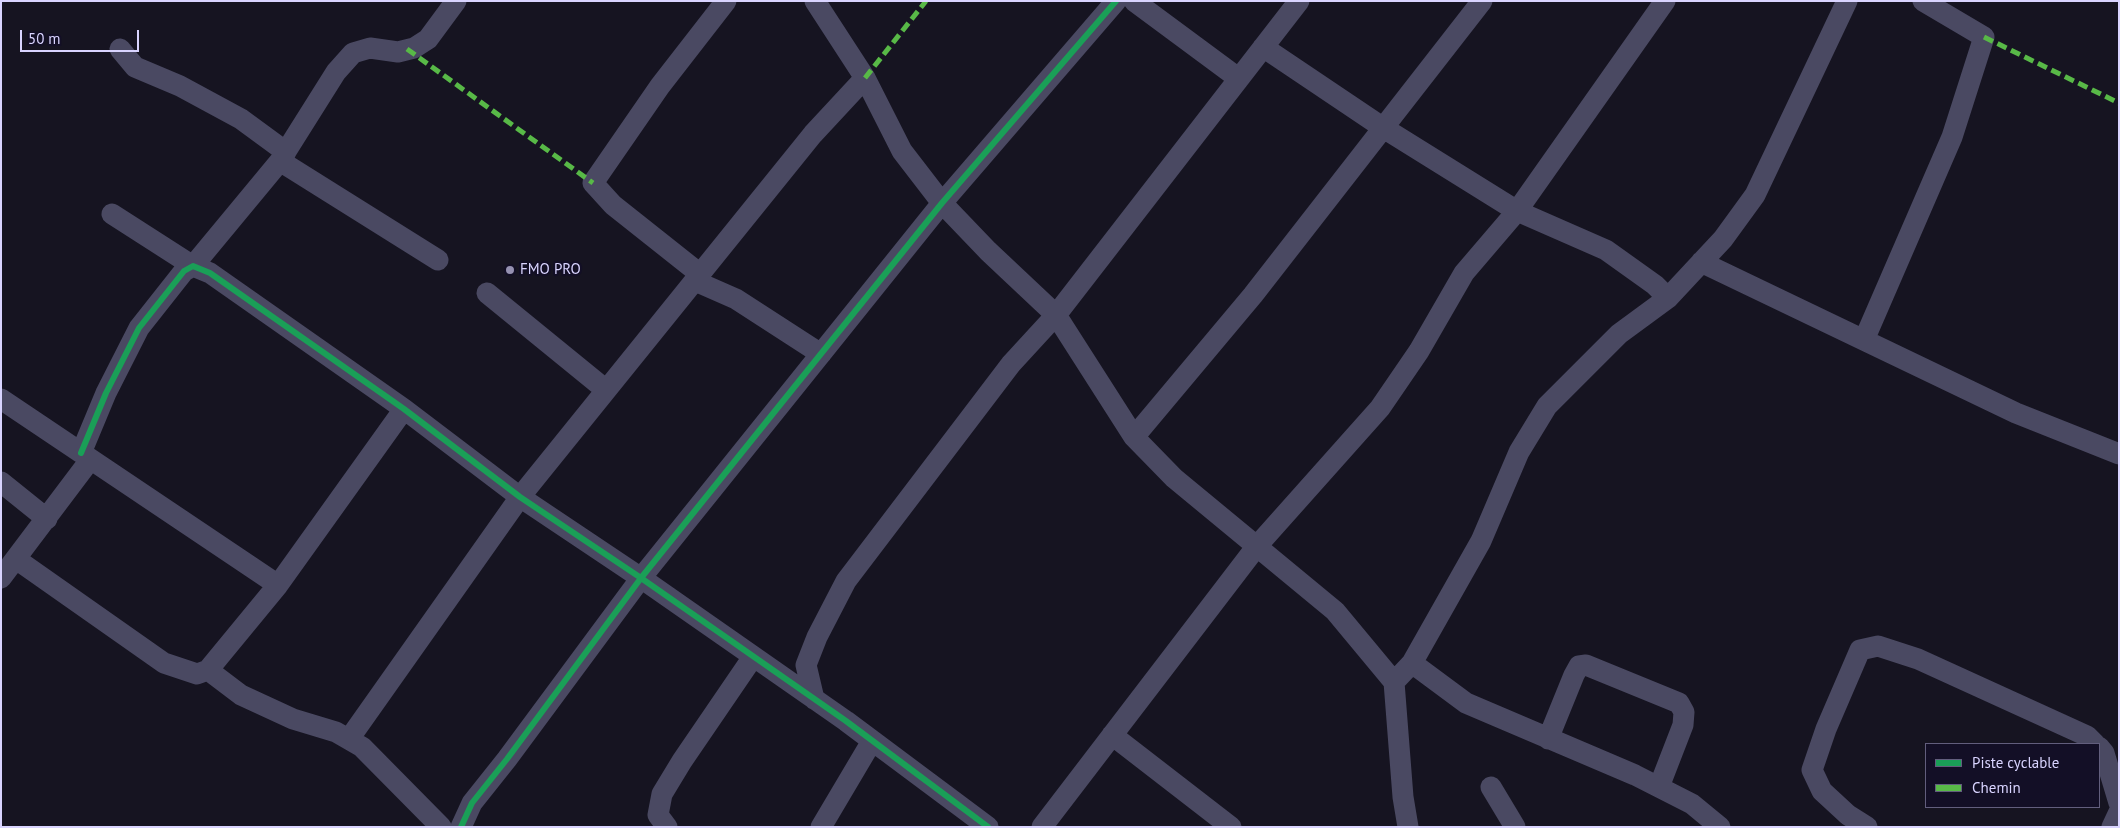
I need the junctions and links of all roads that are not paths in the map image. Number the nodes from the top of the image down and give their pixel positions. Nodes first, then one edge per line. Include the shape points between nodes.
1 (456, 1) edge
2 (726, 1) edge
3 (815, 1) edge
4 (1116, 1) edge
5 (1134, 1) edge
6 (1299, 1) edge
7 (1482, 1) edge
8 (1665, 1) edge
9 (1846, 1) edge
10 (1924, 1) edge
11 (1263, 47) junction
12 (120, 49) dead end
13 (865, 78) junction
14 (1238, 78) junction
15 (1382, 127) junction
16 (283, 156) junction
17 (942, 203) junction
18 (1516, 211) junction
19 (112, 214) dead end
20 (438, 260) dead end
21 (1701, 262) junction
22 (193, 266) junction
23 (697, 278) junction
24 (487, 294) dead end
25 (1668, 298) junction
26 (1056, 315) junction
27 (1864, 340) junction
28 (821, 354) junction
29 (606, 390) junction
30 (1, 399) edge
31 (404, 409) junction
32 (1134, 436) junction
33 (2119, 454) edge
34 (85, 457) junction
35 (1, 482) edge
36 (520, 497) junction
37 (47, 518) junction
38 (1257, 546) junction
39 (16, 560) junction
40 (1, 578) edge
41 (642, 578) junction
42 (278, 585) junction
43 (753, 656) junction
44 (1412, 663) junction
45 (208, 670) junction
46 (1394, 682) junction
47 (814, 699) junction
48 (1112, 735) junction
49 (349, 739) junction
50 (1548, 739) junction
51 (872, 740) junction
52 (2095, 743) edge
53 (2100, 748) edge
54 (1491, 787) dead end
55 (1659, 787) junction
56 (2119, 803) edge
57 (2119, 812) edge
58 (442, 827) edge
59 (461, 827) edge
60 (667, 827) edge
61 (821, 827) edge
62 (988, 827) edge
63 (1042, 827) edge
64 (1231, 827) edge
65 (1408, 827) edge
66 (1515, 827) edge
67 (1720, 827) edge
68 (1867, 827) edge
69 (2112, 827) edge

1 - 16 street via 428,39 414,48 398,52 370,48 353,53 336,72
2 - 23 street via 660,86 593,183 613,205
3 - 13 street
4 - 17 street
5 - 14 street
6 - 11 street
7 - 15 street
8 - 18 street
9 - 21 street via 1755,195 1723,239
10 - 27 street via 1984,37 1952,137
11 - 14 street
11 - 15 street
12 - 16 street via 135,67 180,86 241,119
13 - 17 street via 902,151
13 - 23 street via 814,134
14 - 26 street
15 - 18 street
15 - 32 street via 1253,295
16 - 20 street
16 - 22 street
17 - 26 street
17 - 28 street
18 - 25 street via 1606,250
18 - 38 street via 1464,273 1419,352 1380,408
19 - 22 street
21 - 25 street
21 - 27 street
22 - 31 street via 210,273
22 - 34 street via 184,271 139,328 106,393
23 - 28 street
23 - 29 street
24 - 29 street
25 - 44 street via 1619,334 1547,406 1519,452 1481,541
26 - 32 street
26 - 47 street via 1011,364 846,581 806,665
27 - 33 street via 2016,412
28 - 41 street
29 - 36 street
30 - 34 street
31 - 36 street
31 - 42 street
32 - 38 street via 1174,478
34 - 37 street
34 - 42 street
35 - 37 street
36 - 41 street
36 - 49 street
37 - 39 street
38 - 46 street via 1335,611
38 - 48 street
39 - 40 street
39 - 45 street via 164,663 198,674
41 - 43 street
41 - 59 street via 472,803
42 - 45 street
43 - 47 street
43 - 60 street via 662,794 658,814
44 - 46 street
44 - 50 street via 1466,703
45 - 49 street via 241,695 293,719
46 - 65 street
47 - 51 street
48 - 63 street
48 - 64 street
49 - 58 street
50 - 55 street
50 - 55 street via 1579,666 1586,664 1679,703 1684,712 1683,725
51 - 61 street
51 - 62 street
52 - 68 street via 2087,736 1918,659 1878,646 1860,650 1812,770 1822,791
53 - 56 street
54 - 66 street
55 - 67 street via 1692,804
57 - 69 street

